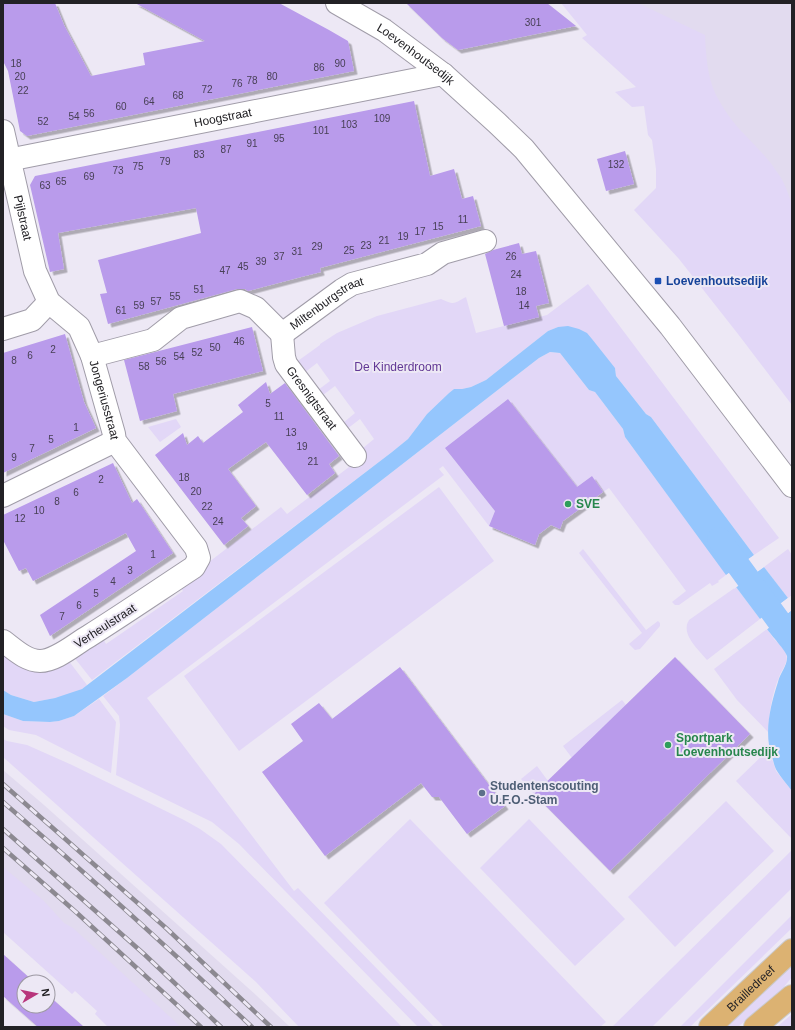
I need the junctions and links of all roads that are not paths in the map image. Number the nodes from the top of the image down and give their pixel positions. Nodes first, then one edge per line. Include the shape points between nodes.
1 (337, 3) edge
2 (443, 74) junction
3 (3, 131) edge
4 (6, 161) edge
5 (485, 241) dead end
6 (49, 302) junction
7 (3, 329) edge
8 (282, 334) junction
9 (92, 356) junction
10 (115, 441) junction
11 (355, 456) dead end
12 (792, 486) edge
13 (3, 496) edge
14 (199, 558) joint
15 (3, 641) edge
16 (792, 950) edge
17 (792, 996) edge
18 (710, 1027) edge
19 (755, 1027) edge

1 - 2 street, Loevenhoutsedijk via 384,30
2 - 4 street, Hoogstraat
2 - 12 street, Loevenhoutsedijk via 524,149 670,326
3 - 4 street, Pijlstraat
4 - 6 street, Pijlstraat via 35,271
5 - 8 street, Miltenburgstraat via 443,253 427,264 352,284
6 - 7 street via 32,320
6 - 9 street, Jongeriusstraat via 79,327
8 - 9 street, Miltenburgstraat via 256,308 240,302 181,318 153,340
8 - 11 street, Gresnigtstraat via 286,364
9 - 10 street, Jongeriusstraat
10 - 13 street
10 - 14 street, Jongeriusstraat via 196,548
14 - 15 street, Verheulstraat via 194,567 51,659 35,661
16 - 18 main road, Brailledreef
17 - 19 main road

